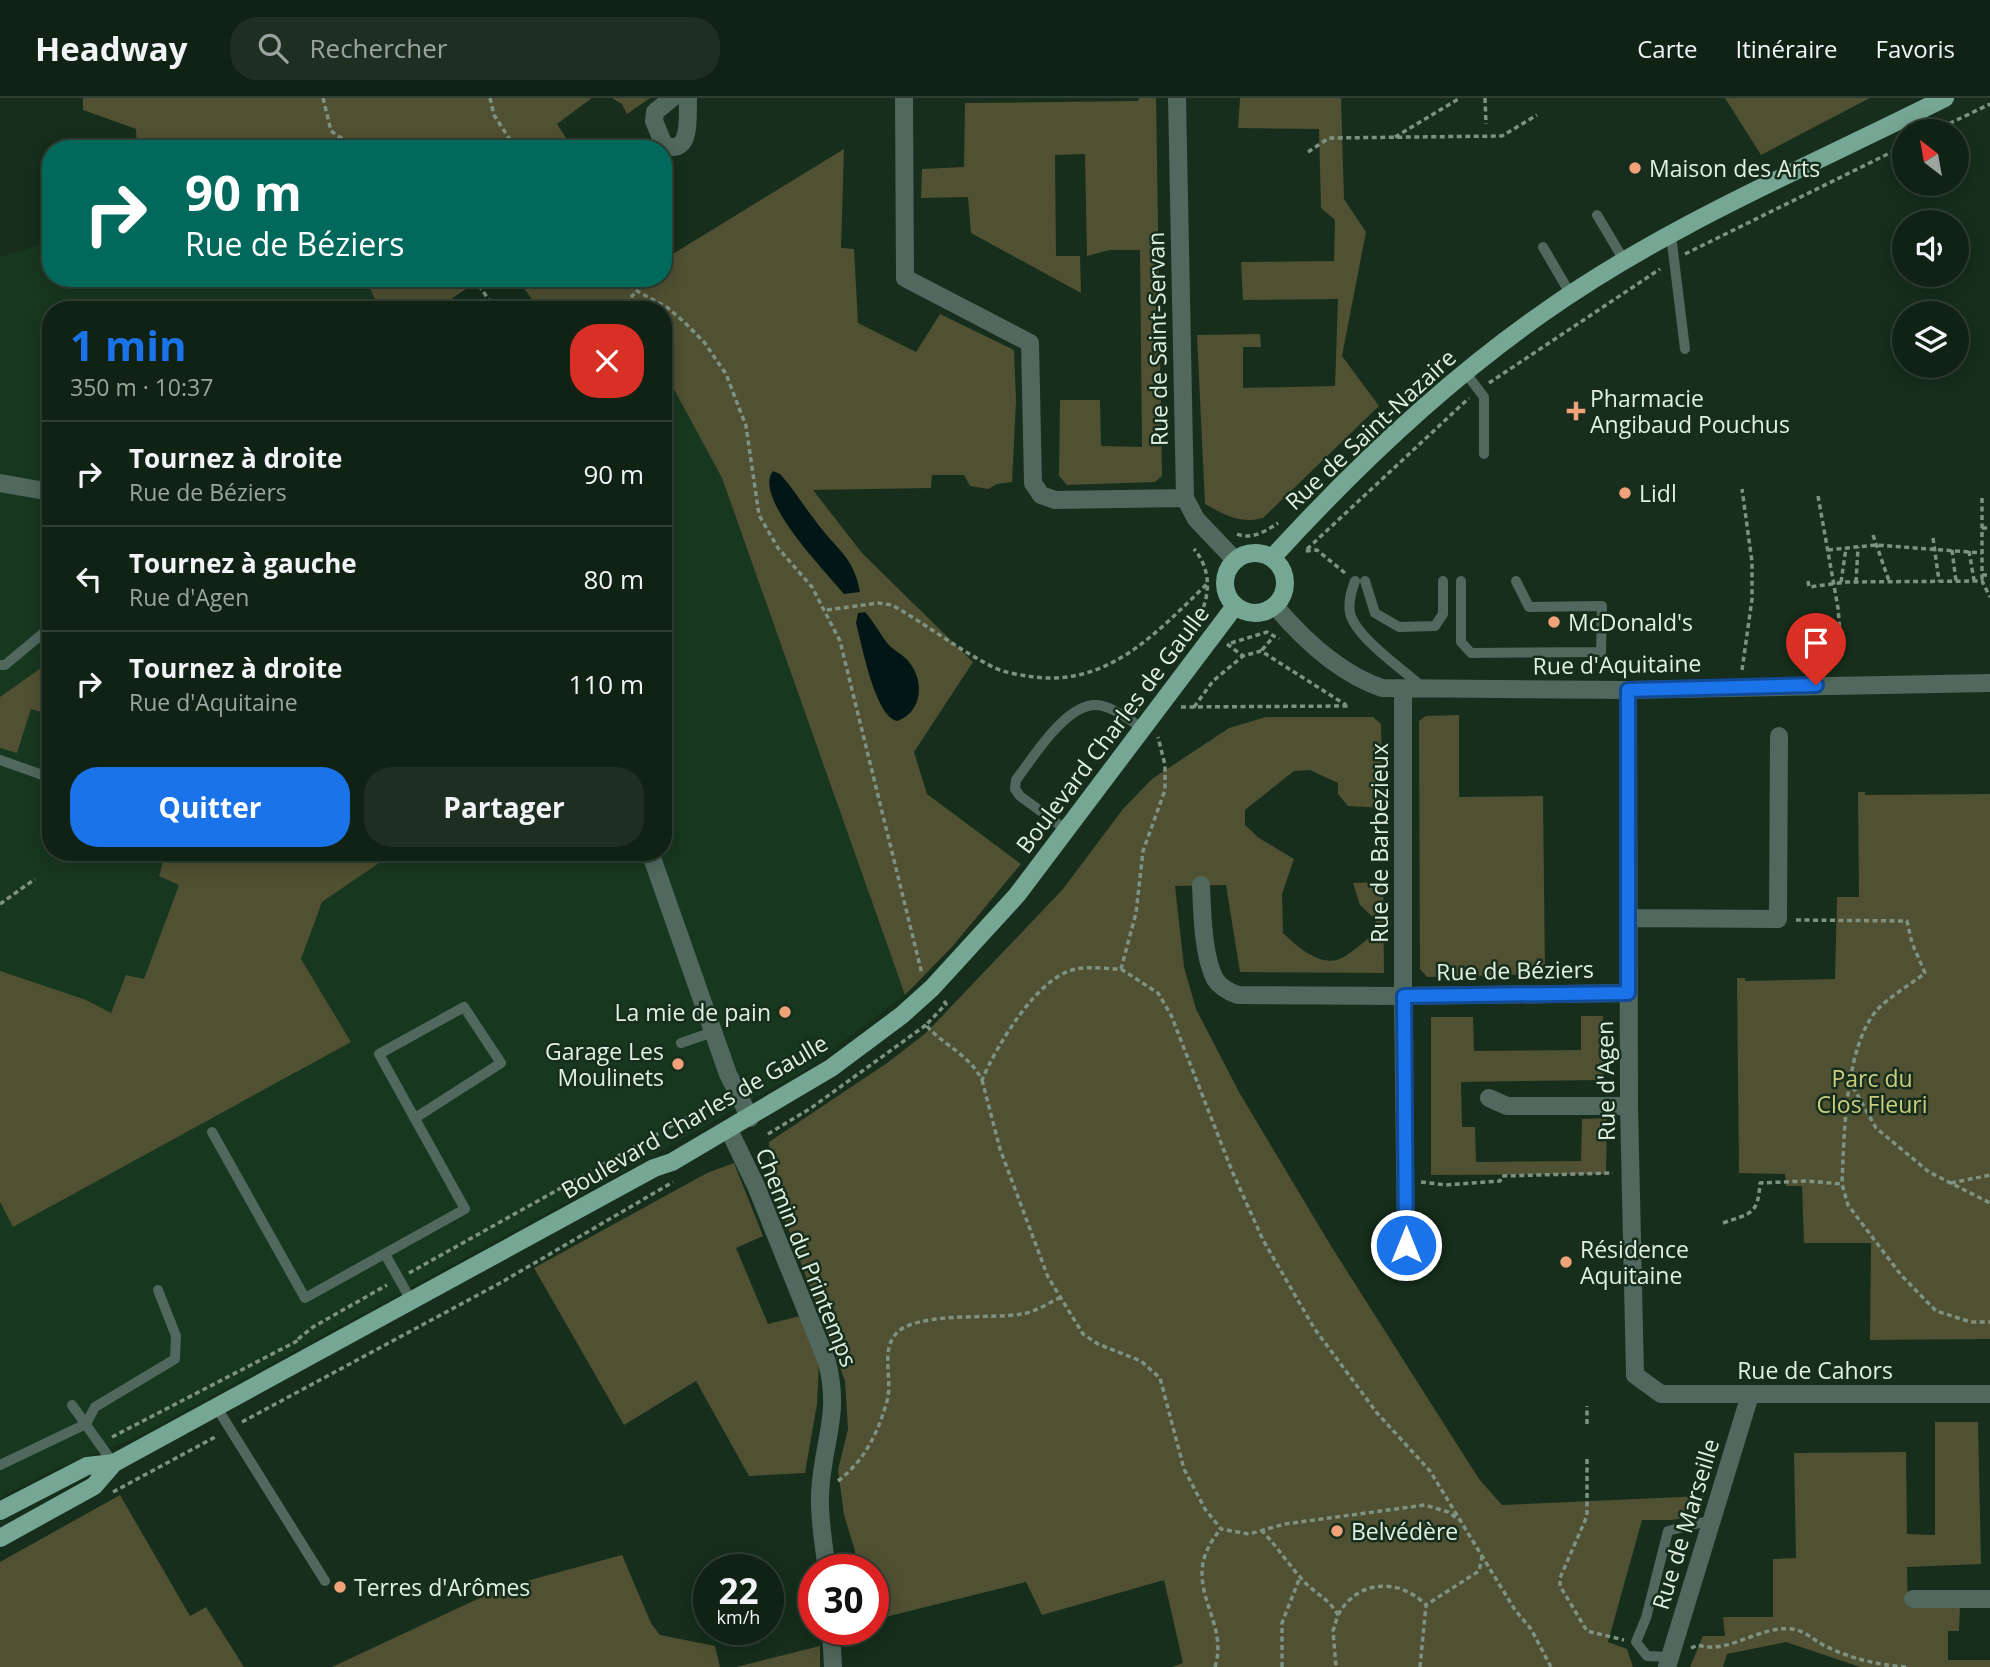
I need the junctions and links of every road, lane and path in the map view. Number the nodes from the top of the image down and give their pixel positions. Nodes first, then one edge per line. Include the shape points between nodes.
1 (323, 98) edge
2 (490, 98) edge
3 (672, 98) edge
4 (688, 98) edge
5 (904, 98) edge
6 (1177, 98) edge
7 (1460, 98) edge
8 (1485, 98) edge
9 (1945, 98) edge
10 (1990, 104) edge
11 (1537, 115) dead end
12 (1959, 119) edge
13 (1486, 124) dead end
14 (1393, 138) junction
15 (344, 140) edge
16 (510, 140) edge
17 (662, 140) edge
18 (672, 147) edge
19 (1308, 152) dead end
20 (1892, 152) edge
21 (1597, 215) dead end
22 (1671, 235) junction
23 (1543, 247) dead end
24 (1674, 260) junction
25 (1625, 261) junction
26 (633, 287) edge
27 (637, 291) junction
28 (1571, 295) junction
29 (627, 301) edge
30 (655, 301) edge
31 (672, 312) edge
32 (1685, 349) dead end
33 (1465, 372) junction
34 (1479, 390) junction
35 (1483, 454) dead end
36 (0, 483) edge
37 (1742, 488) dead end
38 (42, 490) edge
39 (1818, 496) dead end
40 (1185, 498) junction
41 (1982, 498) dead end
42 (1325, 521) dead end
43 (1982, 528) junction
44 (1990, 528) edge
45 (1872, 536) dead end
46 (1933, 538) dead end
47 (1877, 545) junction
48 (1858, 547) junction
49 (1846, 548) junction
50 (1194, 549) dead end
51 (1933, 549) junction
52 (1828, 550) junction
53 (1952, 550) junction
54 (1305, 551) junction
55 (1969, 551) junction
56 (1982, 553) junction
57 (1272, 558) junction
58 (1235, 560) junction
59 (1990, 575) edge
60 (1982, 578) junction
61 (1974, 580) junction
62 (1360, 581) junction
63 (1443, 581) dead end
64 (1461, 581) dead end
65 (1516, 581) dead end
66 (1889, 581) junction
67 (1939, 581) junction
68 (1956, 581) junction
69 (1808, 582) dead end
70 (1842, 582) junction
71 (1856, 582) junction
72 (1208, 583) junction
73 (1834, 583) junction
74 (1990, 597) edge
75 (1235, 606) junction
76 (1275, 606) junction
77 (827, 610) junction
78 (1191, 632) dead end
79 (42, 634) edge
80 (1274, 636) dead end
81 (1227, 644) dead end
82 (1261, 651) junction
83 (1243, 656) junction
84 (1842, 656) dead end
85 (0, 665) edge
86 (1990, 683) edge
87 (1743, 686) junction
88 (1404, 690) junction
89 (1425, 690) junction
90 (1628, 690) junction
91 (1178, 707) dead end
92 (1194, 707) junction
93 (1149, 731) junction
94 (1779, 736) dead end
95 (0, 760) edge
96 (42, 775) edge
97 (1065, 829) junction
98 (653, 861) edge
99 (35, 879) dead end
100 (1201, 885) dead end
101 (0, 904) edge
102 (1630, 919) junction
103 (1778, 919) junction
104 (1121, 969) junction
105 (929, 980) junction
106 (1628, 993) junction
107 (1404, 996) junction
108 (926, 1025) junction
109 (713, 1032) junction
110 (681, 1043) dead end
111 (982, 1080) junction
112 (1852, 1085) junction
113 (735, 1089) junction
114 (1489, 1098) dead end
115 (1629, 1106) junction
116 (415, 1118) junction
117 (750, 1118) junction
118 (729, 1130) junction
119 (212, 1132) dead end
120 (768, 1133) dead end
121 (1631, 1172) junction
122 (1990, 1175) edge
123 (676, 1181) dead end
124 (1405, 1181) junction
125 (1947, 1183) junction
126 (1842, 1184) junction
127 (1990, 1203) edge
128 (1723, 1223) dead end
129 (1406, 1245) dead end
130 (385, 1254) junction
131 (399, 1278) junction
132 (158, 1290) dead end
133 (1061, 1297) junction
134 (412, 1302) junction
135 (1990, 1322) edge
136 (1644, 1383) joint
137 (1990, 1394) edge
138 (1750, 1395) junction
139 (72, 1405) dead end
140 (1587, 1406) dead end
141 (217, 1408) junction
142 (86, 1424) junction
143 (1587, 1424) dead end
144 (126, 1429) dead end
145 (228, 1429) junction
146 (1587, 1460) dead end
147 (114, 1463) junction
148 (0, 1465) edge
149 (820, 1495) junction
150 (104, 1498) dead end
151 (0, 1511) edge
152 (1712, 1520) junction
153 (1462, 1522) junction
154 (1221, 1529) junction
155 (1261, 1530) junction
156 (0, 1538) edge
157 (826, 1554) edge
158 (1482, 1555) junction
159 (1300, 1577) junction
160 (325, 1581) dead end
161 (1913, 1599) dead end
162 (1990, 1599) edge
163 (1426, 1605) junction
164 (1338, 1615) junction
165 (1636, 1642) junction
166 (832, 1645) edge
167 (1669, 1662) edge
168 (833, 1667) edge
169 (1215, 1667) edge
170 (1282, 1667) edge
171 (1336, 1667) edge
172 (1420, 1667) edge
173 (1551, 1667) edge
174 (1908, 1667) edge

1 - 15 path via 331,131
2 - 16 path
3 - 17 street via 655,112
4 - 18 street via 687,137 682,145
5 - 40 street via 905,278 1030,343 1033,483 1041,495 1055,500
6 - 40 street, Rue de Saint-Servan
7 - 14 path
8 - 13 path
9 - 22 main road, Rue de Saint-Nazaire
10 - 12 path
11 - 14 path via 1502,136
14 - 19 path via 1329,138
20 - 24 path
21 - 25 lane
22 - 24 lane
22 - 25 main road, Rue de Saint-Nazaire
23 - 28 lane
24 - 32 lane
24 - 34 path
25 - 28 main road, Rue de Saint-Nazaire
26 - 27 path
27 - 29 path
27 - 30 path
28 - 33 main road, Rue de Saint-Nazaire
31 - 77 path via 704,342 726,374 746,426 759,515 778,548
33 - 34 lane
33 - 57 main road, Rue de Saint-Nazaire via 1353,474
34 - 35 lane via 1484,397
34 - 54 path
36 - 38 street
37 - 87 path via 1752,562 1752,599 1741,660
39 - 52 path
40 - 58 street via 1196,519
41 - 43 path
42 - 54 path
43 - 44 path
43 - 56 path
45 - 47 path
46 - 51 path
47 - 48 path
47 - 51 path
47 - 66 path
48 - 49 path
48 - 71 path
49 - 52 path
49 - 70 path
50 - 72 path via 1205,561
51 - 53 path
51 - 67 path
52 - 73 path
53 - 55 path
53 - 68 path
54 - 62 path via 1317,550
55 - 56 path
55 - 61 path
56 - 60 path
57 - 58 main road via 1255,552
57 - 76 main road via 1283,572 1285,584
58 - 75 main road via 1224,580
59 - 60 path
60 - 61 path
60 - 74 path
61 - 68 path
62 - 63 lane via 1375,613 1399,627 1435,626 1444,614
62 - 89 lane via 1350,596 1353,621
64 - 65 lane via 1461,642 1471,653 1601,652 1602,606 1529,607
66 - 67 path
66 - 71 path
67 - 68 path
69 - 73 path via 1810,587
70 - 71 path
70 - 73 path
72 - 77 path via 1141,647 1097,671 1056,678 995,668 892,605
72 - 78 path
73 - 84 path
75 - 76 main road via 1258,613
75 - 93 main road, Boulevard Charles de Gaulle
76 - 88 street, Rue d'Aquitaine via 1353,675 1382,688
77 - 105 path via 840,641
79 - 85 lane
80 - 82 path
81 - 83 path
82 - 83 path
82 - 92 path via 1348,706
83 - 92 path via 1213,681
86 - 87 street, Rue d'Aquitaine
87 - 90 street, Rue d'Aquitaine
88 - 89 street, Rue d'Aquitaine
88 - 107 street, Rue de Barbezieux
89 - 90 street, Rue d'Aquitaine
90 - 102 street, Rue d'Agen
91 - 92 path
93 - 97 main road, Boulevard Charles de Gaulle
93 - 97 lane via 1110,709 1093,705 1056,729 1016,780 1015,789
93 - 104 path via 1165,765 1165,790 1143,850 1136,912
94 - 103 street
95 - 96 lane
97 - 105 main road, Boulevard Charles de Gaulle via 1017,895
98 - 109 street
99 - 101 path
100 - 107 street, Rue de Béziers via 1212,966 1216,980 1226,990 1238,995
102 - 103 street
102 - 106 street, Rue d'Agen
103 - 112 path via 1908,921 1925,973 1877,1010 1854,1050
104 - 111 path via 1077,969 1053,978 1020,1014
104 - 153 path via 1158,992 1171,1015 1263,1240 1314,1328 1369,1403 1430,1471
105 - 108 path via 946,1004
105 - 117 main road, Boulevard Charles de Gaulle via 902,1015 831,1068
106 - 107 street, Rue de Béziers
106 - 115 street, Rue d'Agen
107 - 124 street, Rue de Barbezieux
108 - 111 path via 973,1064
108 - 120 path via 811,1108
109 - 110 lane
109 - 113 street
111 - 133 path via 1027,1229
112 - 125 path via 1876,1128
112 - 126 path
113 - 117 street
113 - 131 path
114 - 115 street via 1507,1106
115 - 121 street, Rue d'Agen
116 - 116 lane via 379,1055 464,1007 501,1063
116 - 130 lane via 465,1209
117 - 118 main road, Boulevard Charles de Gaulle
118 - 134 main road, Boulevard Charles de Gaulle
118 - 149 street, Chemin du Printemps via 827,1362 834,1405
119 - 130 lane via 305,1298
121 - 124 path via 1502,1176 1500,1181 1446,1185
121 - 136 street, Rue d'Agen via 1635,1375
122 - 125 path
123 - 145 path via 502,1282
124 - 129 street, Rue de Barbezieux
125 - 127 path
126 - 128 path via 1760,1183 1759,1205 1753,1212
126 - 135 path via 1848,1205 1901,1275 1936,1311 1971,1322
130 - 131 lane
131 - 134 lane
131 - 144 path via 297,1340
132 - 142 lane via 176,1336 175,1359 95,1407
133 - 149 path via 1026,1314 956,1317 906,1326 893,1337 888,1354 888,1399 873,1440 857,1466
133 - 154 path via 1083,1334 1141,1360 1160,1378 1184,1469
134 - 141 main road, Boulevard Charles de Gaulle
136 - 138 street, Rue de Cahors via 1661,1394
137 - 138 street, Rue de Cahors
138 - 152 street, Rue de Marseille
139 - 142 lane
140 - 143 path
141 - 145 lane
141 - 147 main road, Boulevard Charles de Gaulle
142 - 147 lane
142 - 148 lane
145 - 150 path
145 - 160 lane
146 - 165 path via 1587,1516 1560,1578 1562,1592 1587,1630
147 - 151 main road, Boulevard Charles de Gaulle via 87,1466
147 - 156 main road, Boulevard Charles de Gaulle via 94,1486
149 - 157 street, Chemin du Printemps
152 - 165 lane via 1668,1531
152 - 167 street, Rue de Marseille
153 - 155 path via 1425,1505
153 - 158 path
154 - 155 path via 1249,1534
154 - 169 path via 1202,1559
155 - 159 path via 1284,1552
158 - 163 path via 1479,1572
158 - 173 path
159 - 164 path via 1330,1600
159 - 170 path via 1282,1623
161 - 162 street
163 - 164 path via 1413,1592 1366,1588 1348,1598
163 - 172 path
164 - 171 path via 1333,1631
165 - 167 lane via 1647,1656
166 - 168 street
167 - 174 path via 1698,1645 1711,1649 1790,1629 1877,1665

